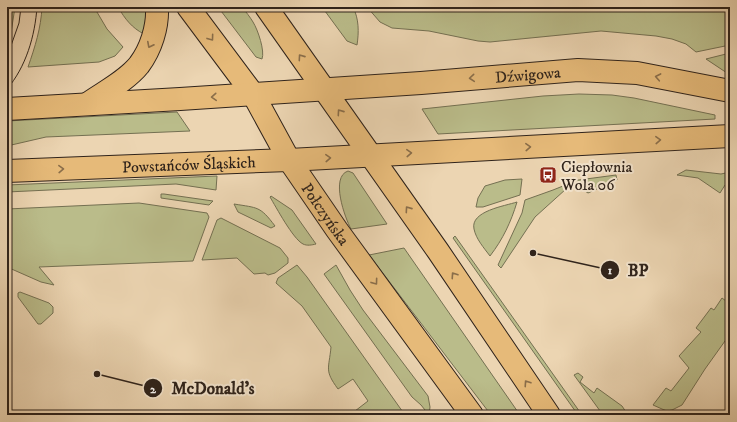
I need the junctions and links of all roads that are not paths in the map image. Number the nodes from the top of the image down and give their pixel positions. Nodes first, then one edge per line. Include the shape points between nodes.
1 (157, 7) edge
2 (188, 7) edge
3 (266, 7) edge
4 (324, 89) junction
5 (730, 91) edge
6 (253, 94) junction
7 (87, 104) junction
8 (7, 109) edge
9 (730, 136) edge
10 (370, 155) junction
11 (289, 160) junction
12 (7, 171) edge
13 (472, 415) edge
14 (549, 415) edge

1 -> 7 main road via 153,39 139,65
2 -> 6 main road, Połczyńska
4 -> 3 main road
5 -> 4 main road, Dźwigowa via 637,73 578,70
4 - 6 main road
10 -> 4 main road
6 -> 7 main road
6 - 11 main road, Połczyńska
7 - 8 main road
10 -> 9 main road
11 -> 10 main road, Powstańców Śląskich
14 -> 10 main road
12 -> 11 main road, Powstańców Śląskich
11 -> 13 main road, Połczyńska

